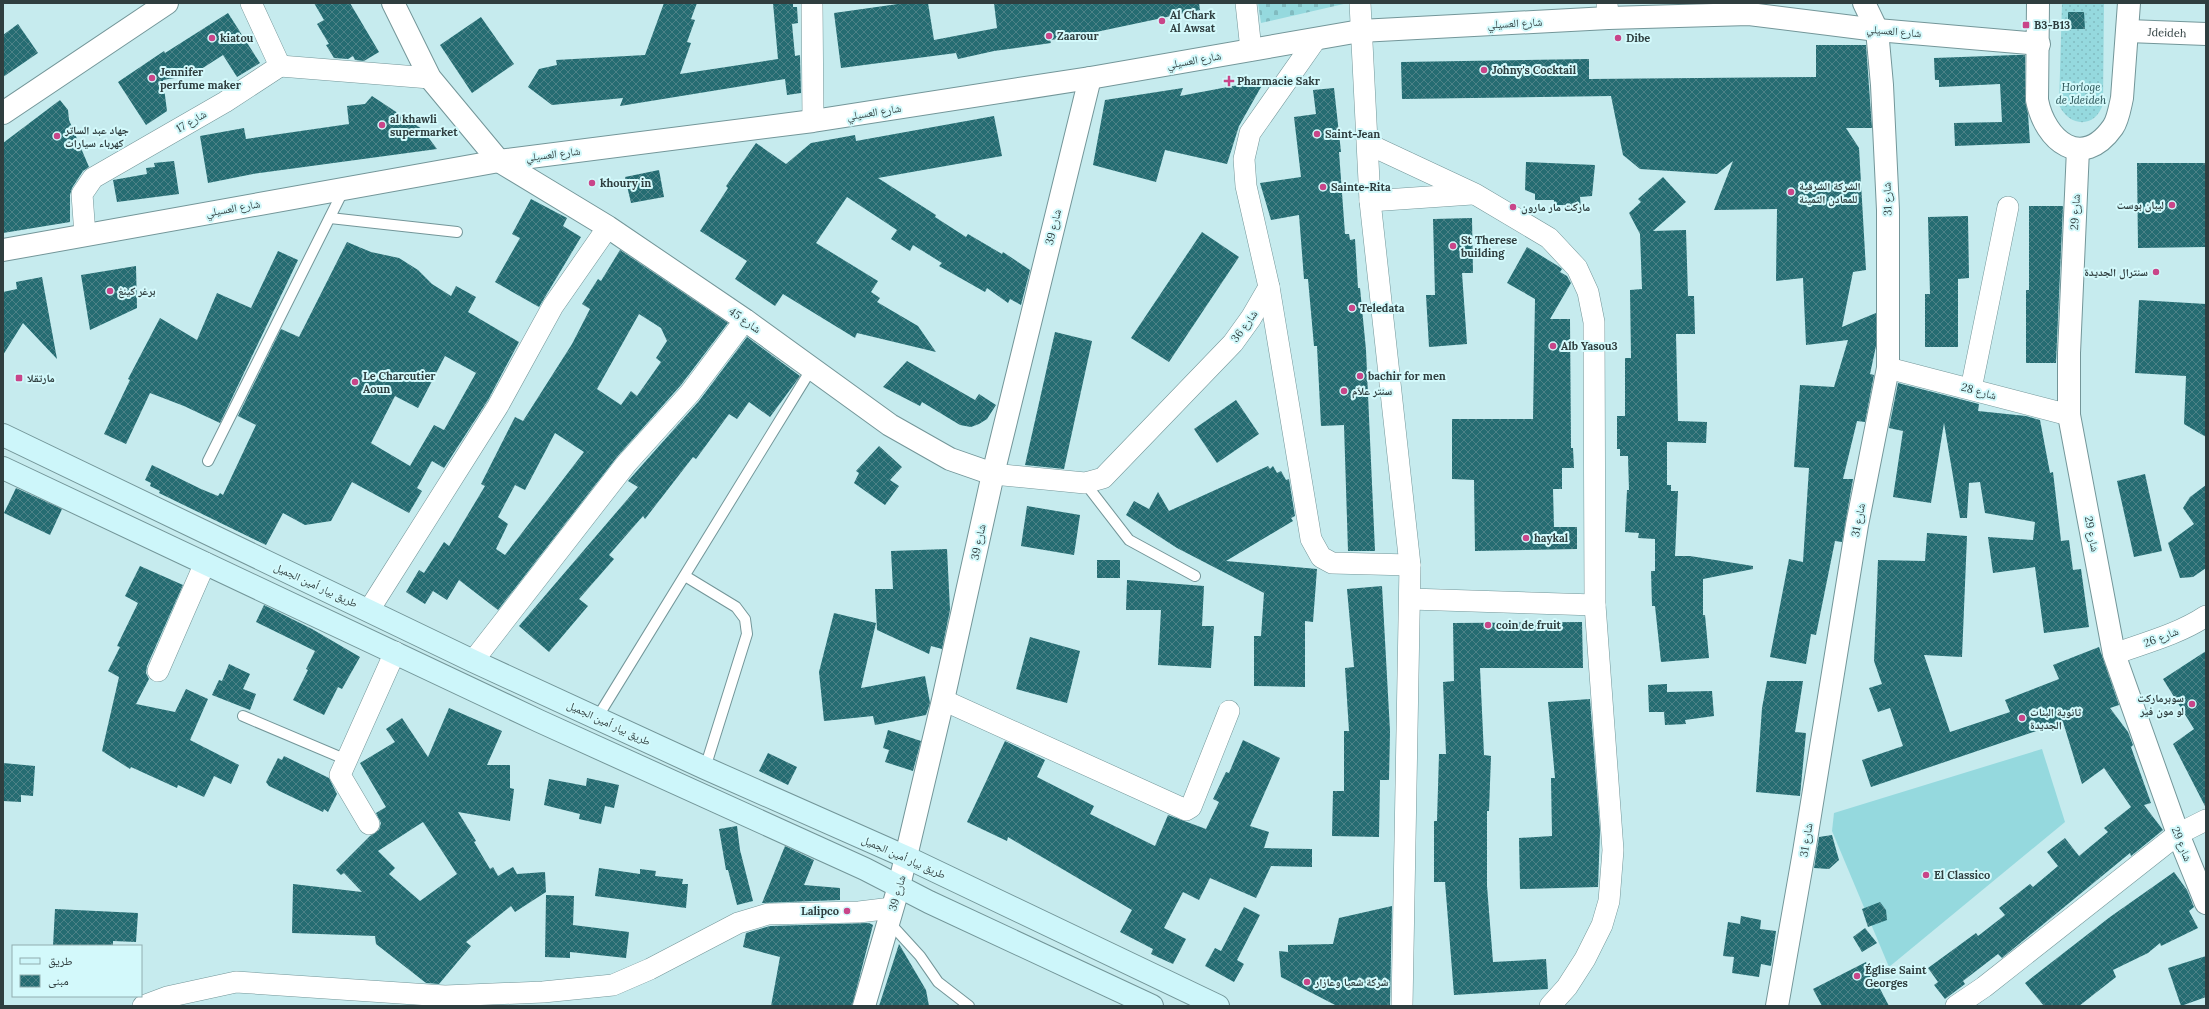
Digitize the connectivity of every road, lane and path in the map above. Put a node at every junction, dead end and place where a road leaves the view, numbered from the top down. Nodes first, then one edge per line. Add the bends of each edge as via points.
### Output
1 (167, 3) edge
2 (251, 3) edge
3 (393, 3) edge
4 (812, 3) edge
5 (1246, 3) edge
6 (1360, 3) edge
7 (1768, 3) edge
8 (1864, 3) edge
9 (2038, 3) edge
10 (2129, 3) edge
11 (1607, 11) edge
12 (1749, 14) junction
13 (1877, 30) junction
14 (1360, 31) junction
15 (2128, 31) junction
16 (2206, 34) edge
17 (1316, 39) junction
18 (2039, 44) junction
19 (1251, 50) junction
20 (280, 66) junction
21 (430, 78) junction
22 (1090, 78) junction
23 (3, 113) edge
24 (813, 121) junction
25 (1368, 144) junction
26 (2078, 149) junction
27 (499, 161) junction
28 (345, 188) junction
29 (1475, 194) junction
30 (1370, 201) junction
31 (2008, 207) dead end
32 (330, 218) junction
33 (608, 227) junction
34 (457, 232) dead end
35 (85, 235) junction
36 (3, 250) edge
37 (1269, 287) junction
38 (745, 320) junction
39 (812, 368) junction
40 (1888, 368) junction
41 (1971, 389) junction
42 (2070, 415) junction
43 (3, 435) edge
44 (208, 461) dead end
45 (3, 468) edge
46 (992, 474) junction
47 (1085, 483) junction
48 (205, 562) junction
49 (1410, 566) junction
50 (684, 576) junction
51 (1195, 576) dead end
52 (1410, 599) junction
53 (1595, 605) junction
54 (369, 610) junction
55 (2206, 616) edge
56 (395, 652) junction
57 (2114, 654) junction
58 (474, 661) junction
59 (158, 670) dead end
60 (943, 700) junction
61 (1229, 711) dead end
62 (243, 716) dead end
63 (597, 718) junction
64 (347, 760) junction
65 (705, 768) junction
66 (2206, 820) edge
67 (369, 824) dead end
68 (2178, 834) junction
69 (906, 857) junction
70 (899, 886) junction
71 (2206, 903) edge
72 (890, 915) junction
73 (143, 1006) edge
74 (864, 1006) edge
75 (969, 1006) edge
76 (1152, 1006) edge
77 (1218, 1006) edge
78 (1402, 1006) edge
79 (1550, 1006) edge
80 (1777, 1006) edge
81 (1956, 1006) edge

1 - 23 street
2 - 20 street
3 - 21 street, شارع 45
4 - 24 street
5 - 19 street
6 - 14 street
7 - 12 street, شارع العسيلي
8 - 13 street
9 - 18 street
10 - 15 street
11 - 12 street, شارع العسيلي
11 - 14 street, شارع العسيلي
12 - 13 street, شارع العسيلي
13 - 18 street, شارع العسيلي
13 - 40 street, شارع 31 via 1888,210
14 - 17 street, شارع العسيلي
14 - 25 street
15 - 16 street, Jdeideh
15 - 26 street via 2122,98 2114,127 2099,142
17 - 19 street, شارع العسيلي
17 - 37 street via 1257,121 1246,146 1246,186
18 - 26 street via 2037,100 2040,116 2047,129 2060,143
19 - 22 street, شارع العسيلي
20 - 21 street
20 - 35 street, شارع 17 via 225,102 93,178 82,194
21 - 27 street, شارع 45
22 - 24 street, شارع العسيلي
22 - 46 street, شارع 39
24 - 27 street, شارع العسيلي
25 - 29 street
25 - 30 street
26 - 42 street, شارع 29 via 2069,353
27 - 28 street, شارع العسيلي
27 - 33 street, شارع 45
28 - 32 lane
28 - 35 street, شارع العسيلي
29 - 30 street
29 - 53 street via 1549,238 1577,268 1588,292 1594,322
30 - 49 street
31 - 41 street
32 - 34 lane
32 - 44 lane
33 - 38 street, شارع 45
33 - 54 street via 553,306 498,406
35 - 36 street, شارع العسيلي
37 - 47 street, شارع 36 via 1233,343 1108,473 1099,481
37 - 49 street via 1311,539 1321,556 1332,563
38 - 39 street, شارع 45
38 - 58 street via 690,393 626,464
39 - 46 street, شارع 45 via 890,425 950,459
39 - 50 lane
40 - 41 street, شارع 28
40 - 80 street, شارع 31 via 1857,525
41 - 42 street, شارع 28
42 - 57 street, شارع 29
43 - 54 main road, طريق بيار أمين الجميل
45 - 48 main road
46 - 47 street, شارع 36
46 - 60 street, شارع 39
47 - 51 lane via 1129,540
48 - 56 main road
48 - 59 street
49 - 52 street
50 - 63 lane
50 - 65 lane via 736,607 745,619 747,634
52 - 53 street
52 - 78 street
53 - 79 street via 1613,850 1610,894 1602,925 1585,959 1567,987
54 - 58 main road, طريق بيار أمين الجميل
55 - 57 street, شارع 26 via 2182,629
56 - 64 street
56 - 70 main road via 539,722
57 - 68 street, شارع 29
58 - 63 main road, طريق بيار أمين الجميل
60 - 61 street via 1186,810 1191,806
60 - 69 street, شارع 39
62 - 64 lane
63 - 65 main road, طريق بيار أمين الجميل
64 - 67 street via 340,775
65 - 69 main road, طريق بيار أمين الجميل
66 - 68 street
68 - 71 street, شارع 29
68 - 81 street via 1984,987
69 - 70 street, شارع 39
69 - 77 main road, طريق بيار أمين الجميل
70 - 72 street, شارع 39
70 - 76 main road
72 - 73 street via 859,912 768,914 754,917 613,985 543,992 445,996 236,982 168,997
72 - 74 street, شارع 39
72 - 75 lane via 938,982

